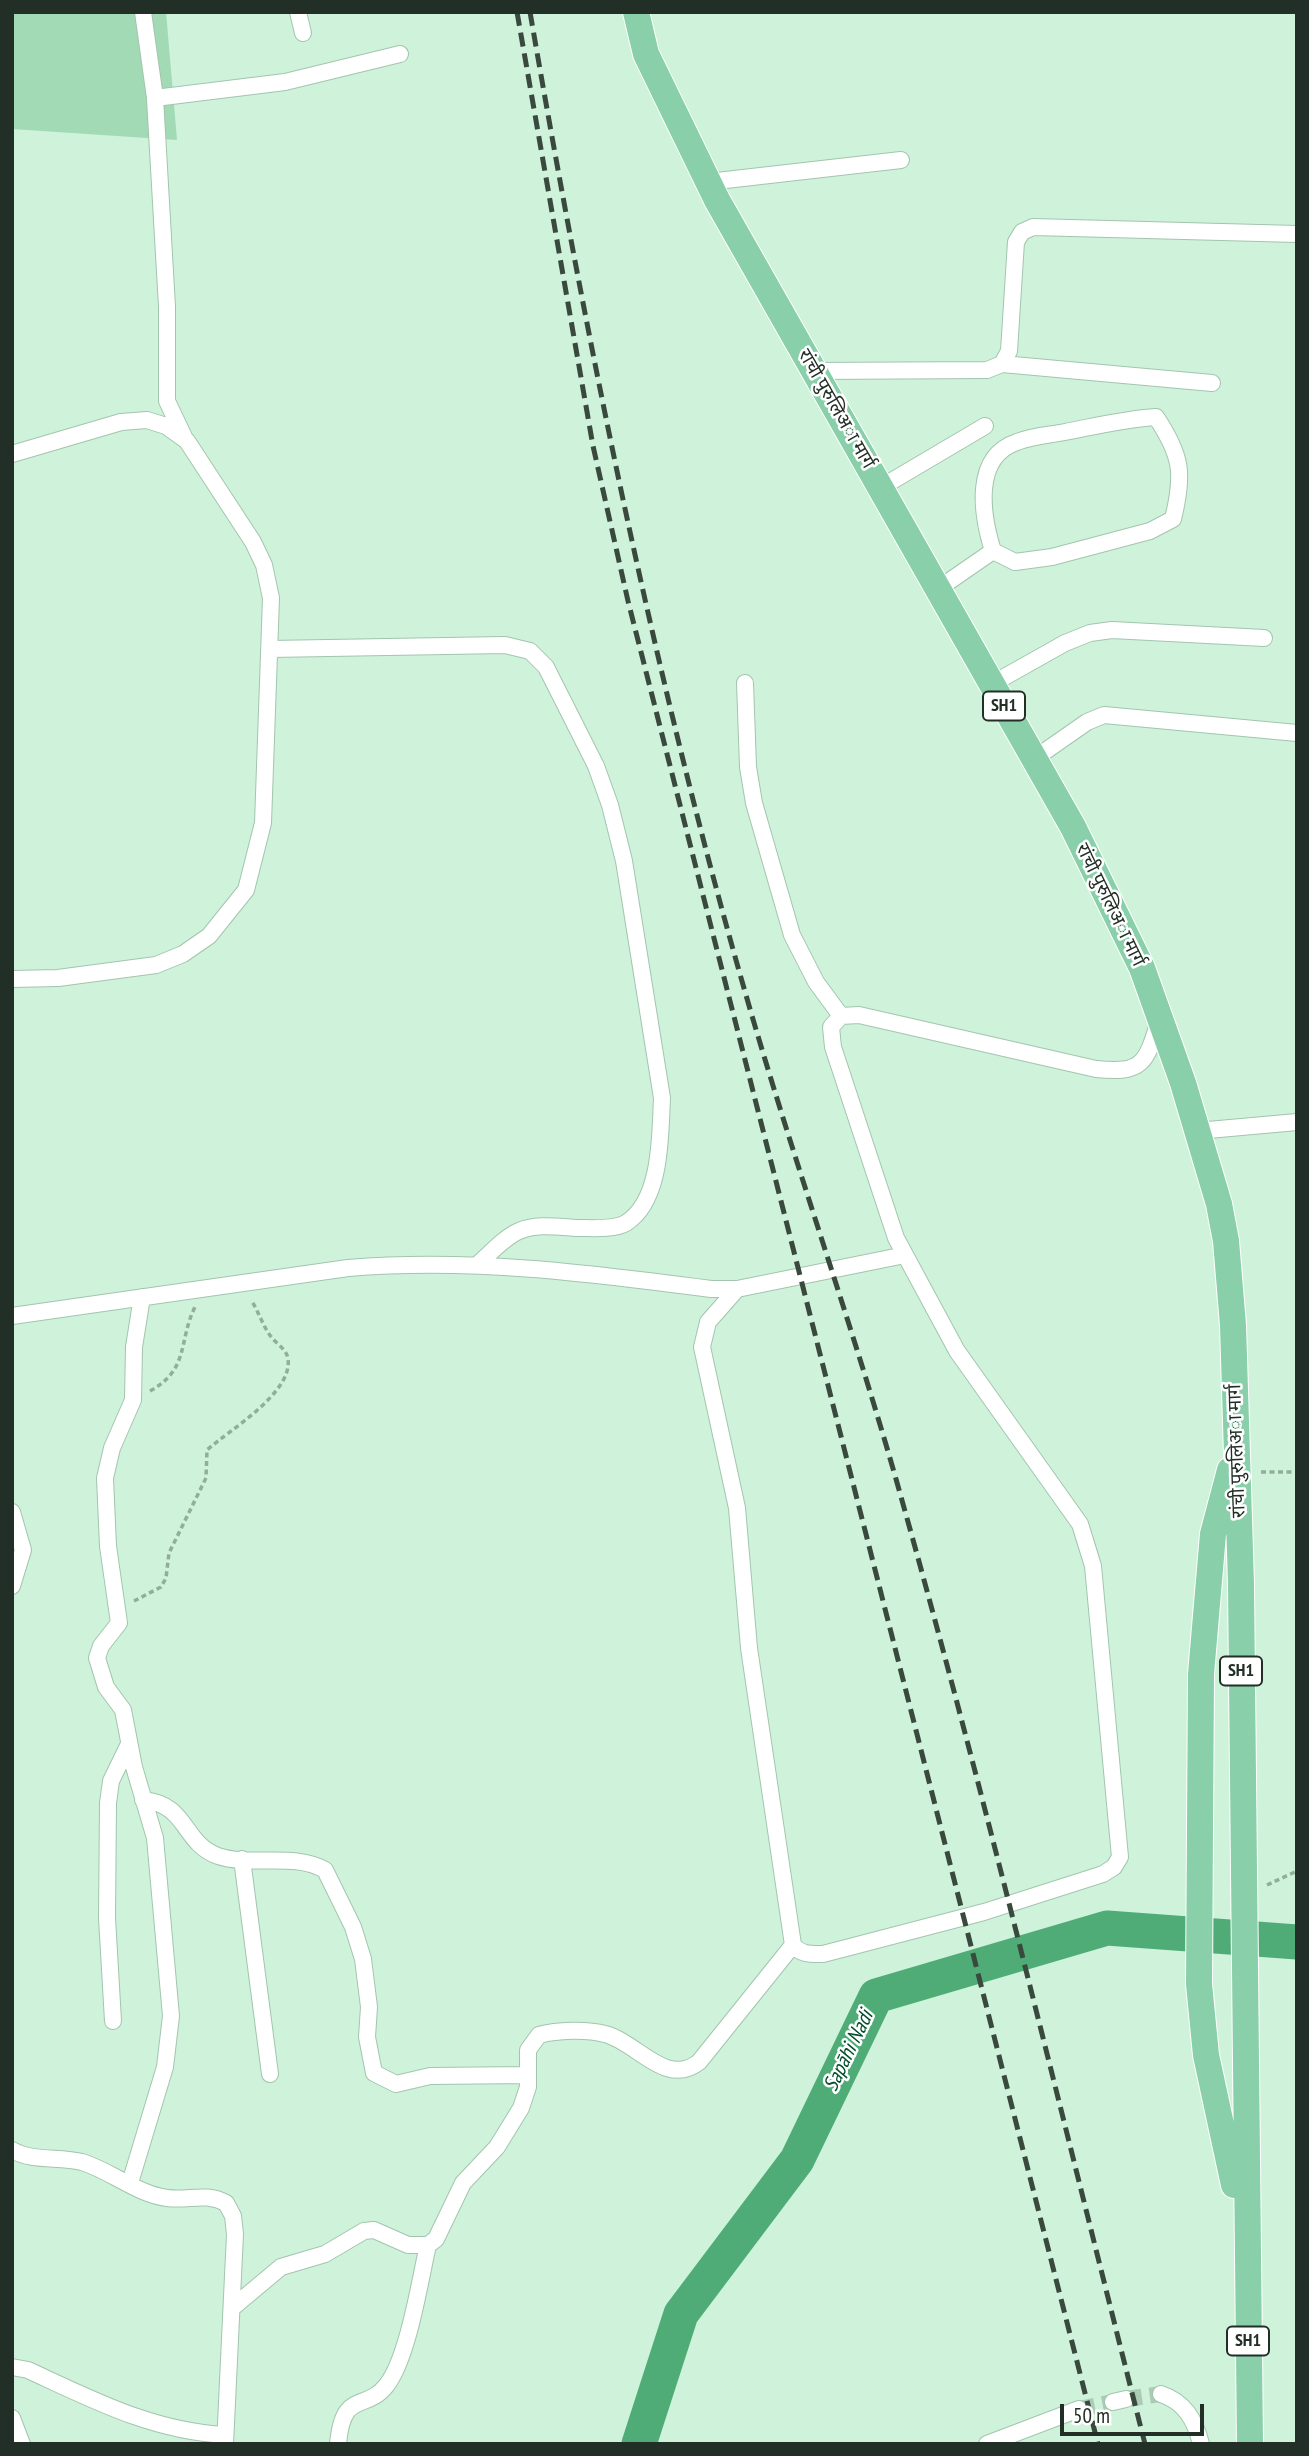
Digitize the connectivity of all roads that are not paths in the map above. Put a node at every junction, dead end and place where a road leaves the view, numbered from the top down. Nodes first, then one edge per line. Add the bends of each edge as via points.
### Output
1 (143, 12) edge
2 (298, 12) edge
3 (635, 12) edge
4 (303, 33) dead end
5 (400, 54) dead end
6 (155, 98) junction
7 (901, 160) dead end
8 (708, 182) junction
9 (1297, 234) edge
10 (1002, 364) junction
11 (814, 371) junction
12 (1212, 383) dead end
13 (985, 426) dead end
14 (187, 441) junction
15 (12, 454) edge
16 (880, 488) junction
17 (993, 551) junction
18 (938, 589) junction
19 (1264, 638) dead end
20 (270, 649) junction
21 (745, 683) dead end
22 (992, 684) junction
23 (1297, 733) edge
24 (1034, 759) junction
25 (12, 979) edge
26 (841, 1016) junction
27 (1160, 1019) junction
28 (1297, 1122) edge
29 (1197, 1131) junction
30 (905, 1255) junction
31 (477, 1265) junction
32 (737, 1289) junction
33 (142, 1297) junction
34 (12, 1316) edge
35 (1237, 1445) junction
36 (12, 1512) edge
37 (12, 1586) edge
38 (129, 1744) junction
39 (143, 1800) junction
40 (243, 1859) junction
41 (793, 1945) junction
42 (113, 2021) dead end
43 (270, 2074) dead end
44 (528, 2075) junction
45 (12, 2150) edge
46 (130, 2183) junction
47 (1245, 2238) junction
48 (428, 2245) junction
49 (232, 2308) junction
50 (12, 2367) edge
51 (1161, 2394) tunnel mouth
52 (1079, 2409) tunnel mouth
53 (12, 2417) edge
54 (225, 2440) edge
55 (22, 2444) edge
56 (338, 2444) edge
57 (988, 2444) edge
58 (1201, 2444) edge
59 (1250, 2444) edge

1 - 6 street
2 - 4 street
3 - 8 main road, रांची पुरुलिअा मार्ग / SH1 via 646,54
5 - 6 street via 285,82
6 - 14 street via 167,307 167,401
7 - 8 street
8 - 11 main road, रांची पुरुलिअा मार्ग / SH1
9 - 10 street via 1033,227 1022,232 1016,242 1009,351
10 - 11 street via 987,370
10 - 12 street
11 - 16 main road, रांची पुरुलिअा मार्ग / SH1
13 - 16 street
14 - 15 street via 166,426 147,420 121,422
14 - 20 street via 264,565 271,598
16 - 18 main road, रांची पुरुलिअा मार्ग / SH1
17 - 17 street via 984,520 983,489 995,458 1015,442 1156,417 1172,442 1182,483 1173,519 1150,531 1052,557 1015,562
17 - 18 street
18 - 22 main road, रांची पुरुलिअा मार्ग / SH1
19 - 22 street via 1112,630 1090,633
20 - 25 street via 263,822 246,890 230,913 209,936 156,965
20 - 31 street via 505,645 530,651 546,667 596,766 610,805 624,861 662,1098 652,1181 643,1207 624,1224 520,1230
21 - 26 street via 748,767 757,816 792,935 816,982
22 - 24 main road, रांची पुरुलिअा मार्ग / SH1
23 - 24 street via 1104,716 1087,722
24 - 27 main road, रांची पुरुलिअा मार्ग / SH1 via 1142,968
26 - 27 street via 859,1015 1120,1072 1140,1066 1148,1057
26 - 30 street via 831,1027 833,1047
27 - 29 main road, रांची पुरुलिअा मार्ग / SH1
28 - 29 street
29 - 35 main road, रांची पुरुलिअा मार्ग / SH1 via 1226,1241
30 - 32 street
30 - 41 street via 957,1351 1060,1492 1088,1544 1120,1857 1104,1874 984,1912 823,1954 798,1951
31 - 32 street
31 - 33 street via 361,1267
32 - 41 street via 708,1322 702,1347 737,1508 749,1647
33 - 34 street
33 - 38 street via 134,1347 133,1400 112,1448 105,1478 108,1546 119,1623 100,1646 97,1658 106,1686 123,1710
35 - 47 main road, रांची पुरुलिअा मार्ग / SH1
35 - 47 main road, SH1 via 1213,1534 1201,1674 1199,1983 1206,2055
36 - 37 street via 23,1550
38 - 39 street
38 - 42 street via 111,1781 108,1802 107,1918
39 - 40 street via 171,1807 207,1850
39 - 46 street via 157,1849 171,2016 165,2067
40 - 43 street
40 - 44 street via 303,1863 325,1870 363,1959 370,2056 374,2073 383,2080 396,2084 430,2076
41 - 44 street via 692,2068 674,2072 606,2034 547,2032 533,2040 528,2050
44 - 48 street via 521,2108 497,2147 463,2183 442,2230
45 - 46 street via 81,2162
46 - 49 street via 171,2199 202,2195 226,2203 235,2234
47 - 59 main road, SH1
48 - 49 street via 408,2245 374,2230 364,2231 325,2254 281,2267
48 - 56 street via 392,2377 376,2394 350,2407 343,2417
49 - 54 street
50 - 54 street via 29,2370 120,2413
51 - 58 street via 1175,2398 1186,2410
52 - 57 street
53 - 55 street

